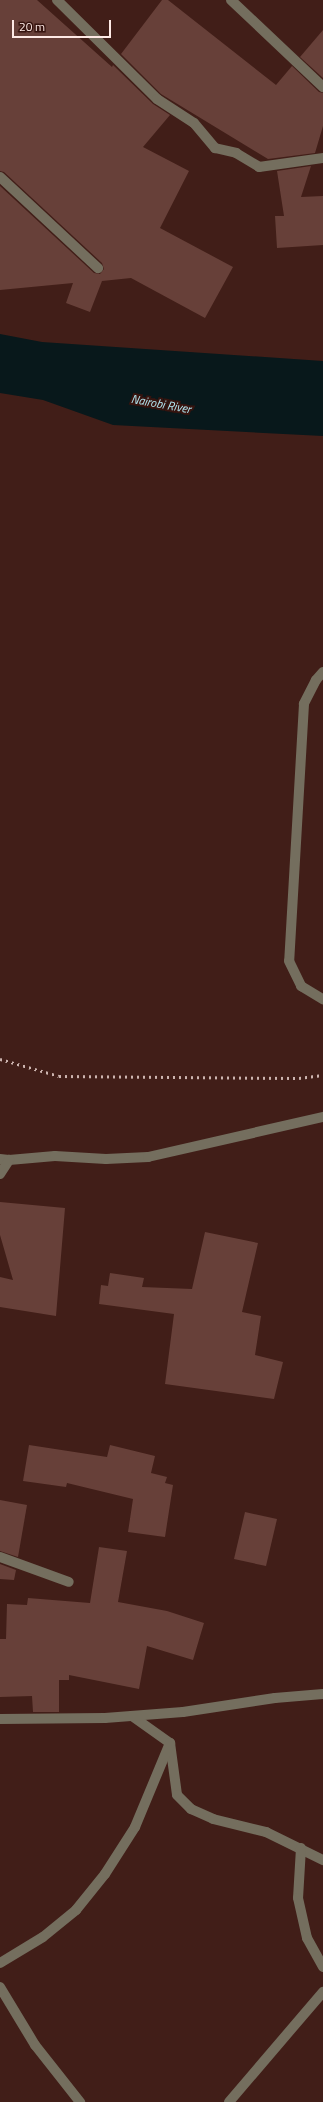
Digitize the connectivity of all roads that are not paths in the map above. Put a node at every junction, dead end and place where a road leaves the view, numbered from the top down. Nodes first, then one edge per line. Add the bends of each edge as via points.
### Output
1 (57, 0) edge
2 (231, 0) edge
3 (323, 87) edge
4 (323, 158) edge
5 (0, 177) edge
6 (98, 268) dead end
7 (323, 672) edge
8 (323, 999) edge
9 (323, 1116) edge
10 (4, 1160) edge
11 (0, 1174) edge
12 (0, 1557) edge
13 (69, 1582) dead end
14 (323, 1694) edge
15 (132, 1716) junction
16 (0, 1719) edge
17 (170, 1744) junction
18 (301, 1848) junction
19 (323, 1860) edge
20 (0, 1963) edge
21 (323, 1967) edge
22 (0, 1987) edge
23 (323, 1992) edge
24 (80, 2102) edge
25 (229, 2102) edge

1 - 4 street via 157,99 194,123 215,148 236,153 260,167
2 - 3 street
5 - 6 street
7 - 8 street via 304,704 289,961 301,986
9 - 10 street via 148,1157 106,1159 55,1156
10 - 11 street
12 - 13 street
14 - 15 street
15 - 16 street via 90,1719
15 - 17 street
17 - 18 street via 177,1795 191,1809 213,1819 266,1832
17 - 20 street via 135,1827 100,1880 76,1910 43,1937
18 - 19 street
18 - 21 street via 298,1898 307,1938
22 - 24 street via 35,2045
23 - 25 street

